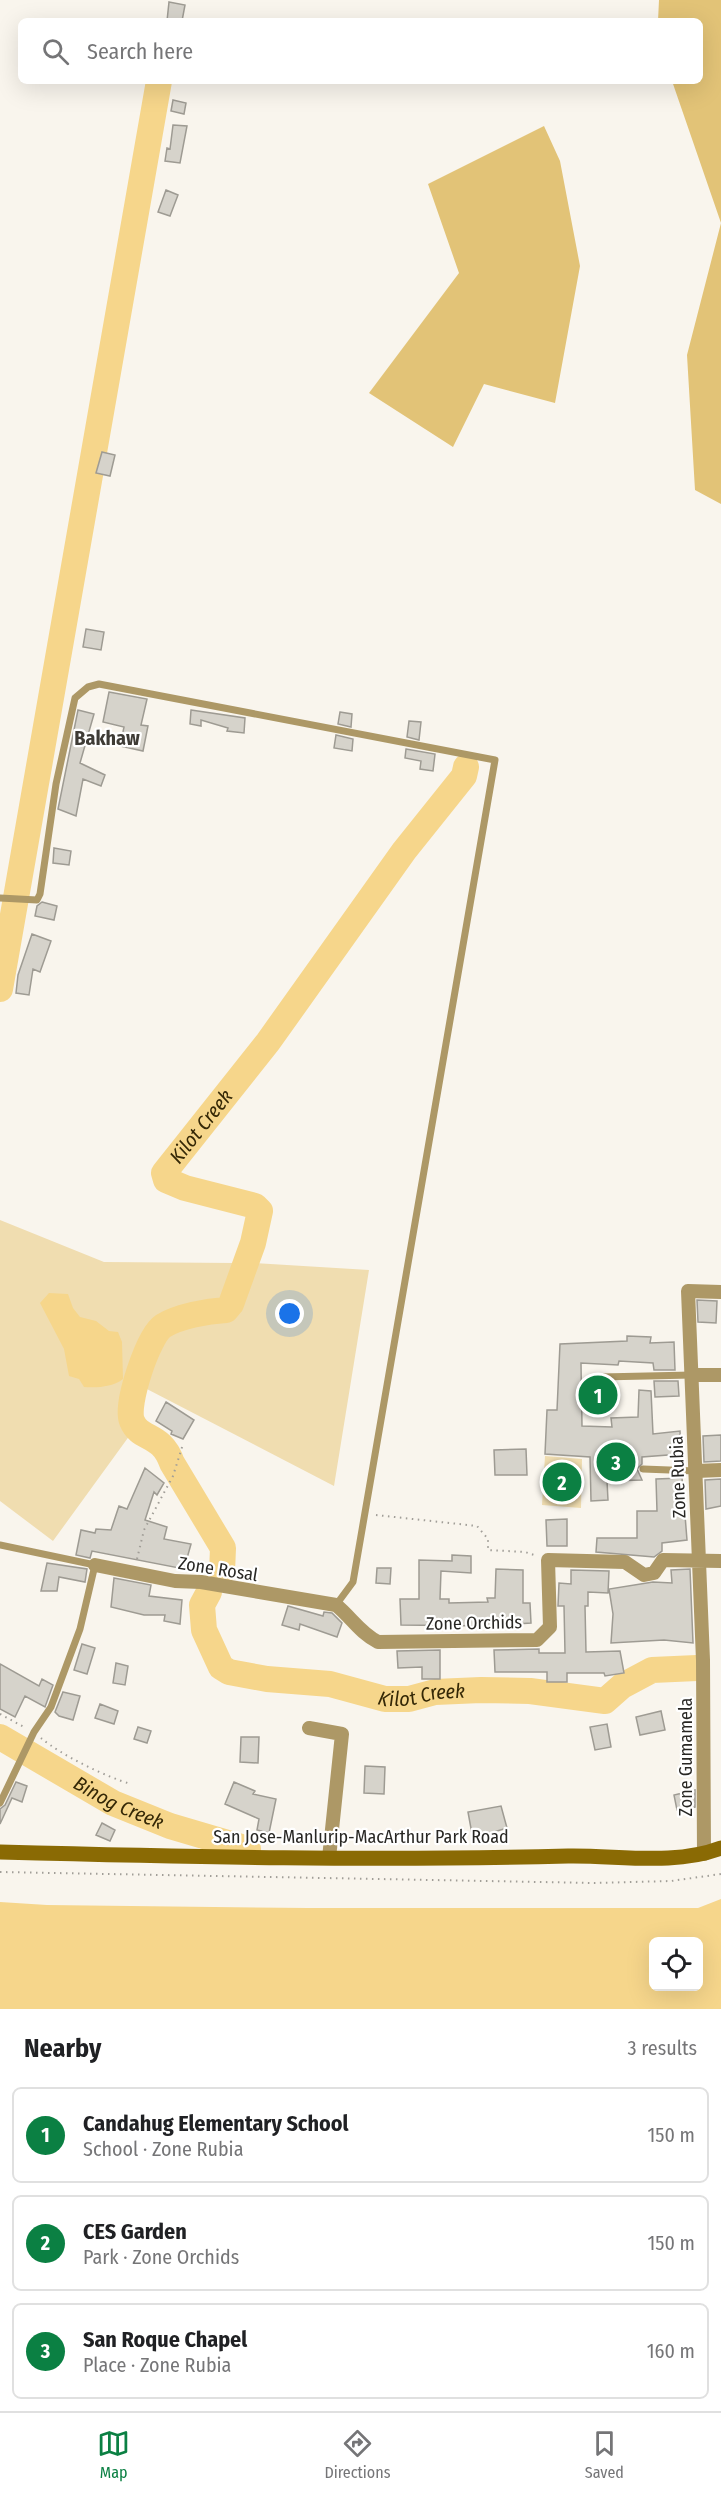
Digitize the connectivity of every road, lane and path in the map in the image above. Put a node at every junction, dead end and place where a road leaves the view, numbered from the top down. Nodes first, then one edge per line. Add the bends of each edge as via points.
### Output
1 (0, 898) edge
2 (721, 1292) edge
3 (721, 1375) edge
4 (692, 1376) junction
5 (601, 1377) dead end
6 (183, 1444) dead end
7 (643, 1469) dead end
8 (721, 1470) edge
9 (696, 1471) junction
10 (364, 1514) junction
11 (0, 1545) edge
12 (548, 1560) junction
13 (721, 1560) edge
14 (700, 1561) junction
15 (95, 1564) junction
16 (133, 1571) junction
17 (336, 1605) junction
18 (704, 1660) joint
19 (0, 1714) edge
20 (309, 1728) dead end
21 (33, 1732) junction
22 (130, 1784) dead end
23 (0, 1803) edge
24 (721, 1848) edge
25 (0, 1852) edge
26 (704, 1854) junction
27 (329, 1858) junction
28 (0, 1872) edge
29 (721, 1874) edge

1 - 10 lane via 31,901 40,894 56,784 75,698 87,687 99,684 495,760
2 - 4 street, Zone Rubia via 688,1292
3 - 4 street
4 - 5 lane
4 - 9 street, Zone Rubia
6 - 16 path via 173,1476 144,1530
7 - 9 lane
8 - 9 street
9 - 14 street, Zone Rubia
10 - 12 path via 477,1526 488,1539 488,1550 525,1552
10 - 17 lane via 353,1582
11 - 15 lane, Zone Rosal
12 - 14 street via 624,1562 644,1575 654,1573 663,1560
12 - 17 street, Zone Orchids via 550,1627 537,1640 378,1642 364,1635
13 - 14 street
14 - 18 street, Zone Rubia
15 - 16 street, Zone Rosal
15 - 21 lane via 80,1629 51,1707
16 - 17 street, Zone Rosal
18 - 26 street, Zone Gumamela
19 - 21 path
20 - 27 street via 342,1734
21 - 22 path via 53,1749
21 - 23 lane
24 - 26 main road, San Jose-Manlurip-MacArthur Park Road
25 - 27 main road, San Jose-Manlurip-MacArthur Park Road
26 - 27 main road, San Jose-Manlurip-MacArthur Park Road
28 - 29 path via 594,1883 671,1881

